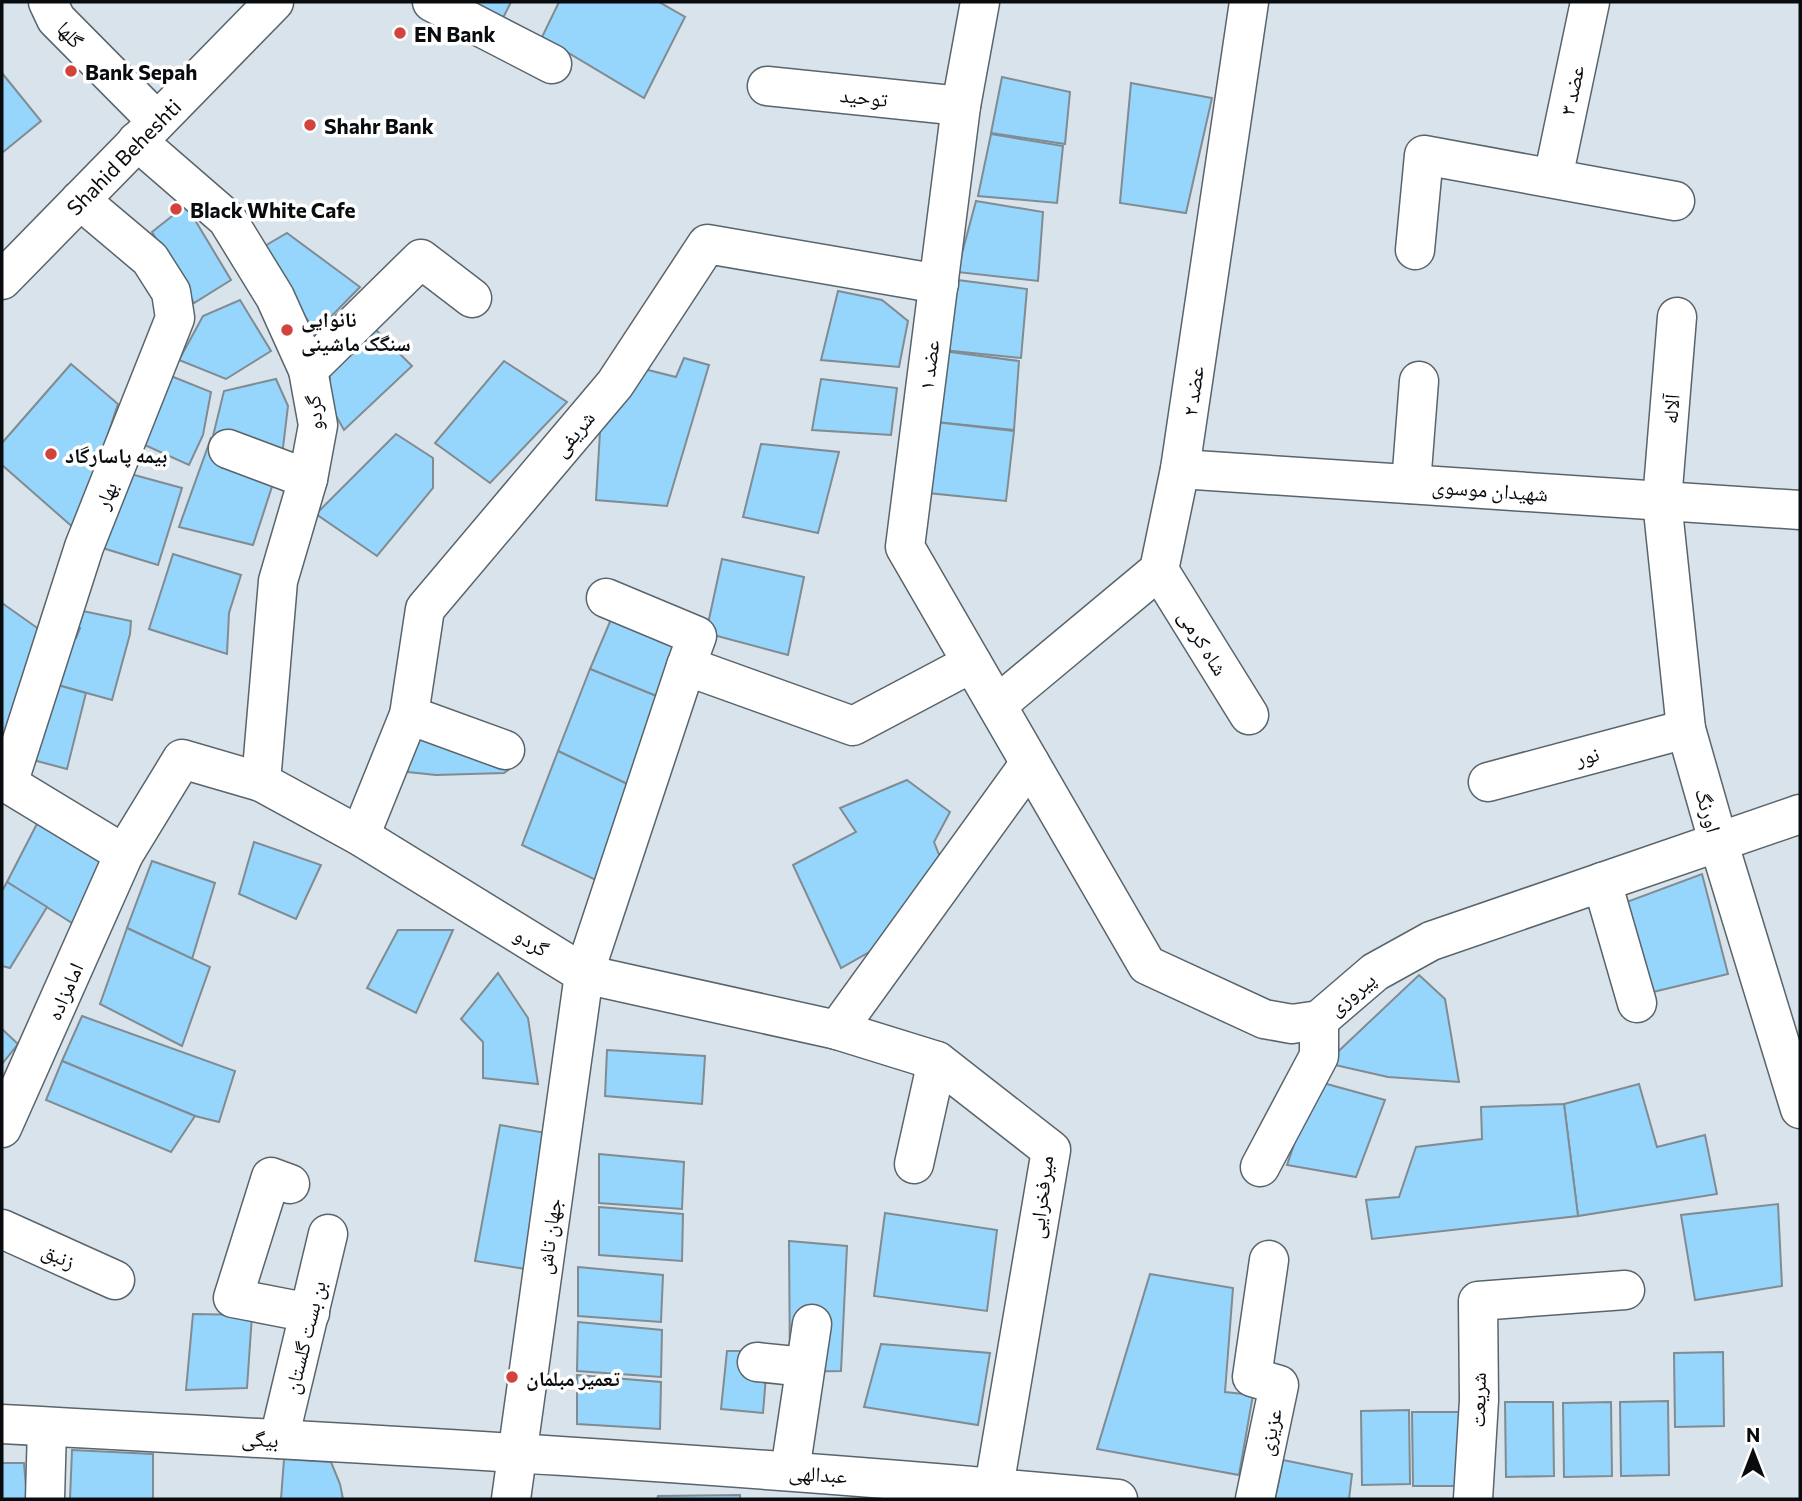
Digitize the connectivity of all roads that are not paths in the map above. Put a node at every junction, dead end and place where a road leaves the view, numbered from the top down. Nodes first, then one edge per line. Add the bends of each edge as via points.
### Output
1 (48, 2) edge
2 (274, 2) edge
3 (432, 2) edge
4 (980, 2) edge
5 (1249, 2) edge
6 (1590, 2) edge
7 (552, 64) dead end
8 (767, 86) dead end
9 (961, 106) junction
10 (147, 131) junction
11 (1553, 178) junction
12 (80, 200) junction
13 (1675, 201) dead end
14 (1415, 250) dead end
15 (2, 280) edge
16 (939, 284) junction
17 (472, 299) dead end
18 (1678, 317) dead end
19 (308, 370) junction
20 (1419, 381) dead end
21 (228, 449) dead end
22 (1180, 469) junction
23 (308, 479) junction
24 (1411, 484) junction
25 (1662, 501) junction
26 (1800, 510) edge
27 (1159, 569) junction
28 (606, 598) dead end
29 (972, 663) junction
30 (686, 667) junction
31 (997, 705) junction
32 (409, 715) junction
33 (1249, 715) dead end
34 (1686, 729) junction
35 (505, 750) dead end
36 (181, 759) joint
37 (1030, 763) junction
38 (5, 782) edge
39 (261, 782) junction
40 (1488, 782) dead end
41 (1800, 814) edge
42 (360, 836) junction
43 (1718, 841) junction
44 (124, 854) junction
45 (1602, 881) junction
46 (584, 974) junction
47 (1637, 1003) dead end
48 (1319, 1020) junction
49 (837, 1030) junction
50 (937, 1061) junction
51 (1800, 1109) edge
52 (2, 1128) edge
53 (914, 1164) dead end
54 (1260, 1167) dead end
55 (290, 1184) dead end
56 (2, 1230) edge
57 (328, 1234) dead end
58 (1269, 1260) dead end
59 (115, 1280) dead end
60 (1625, 1290) dead end
61 (310, 1313) junction
62 (812, 1324) dead end
63 (757, 1362) dead end
64 (806, 1367) junction
65 (2, 1424) edge
66 (47, 1427) junction
67 (279, 1439) junction
68 (518, 1452) junction
69 (790, 1471) junction
70 (994, 1487) junction
71 (46, 1499) edge
72 (511, 1499) edge
73 (1118, 1499) edge
74 (1255, 1499) edge
75 (1473, 1499) edge

1 - 10 street, گلها via 56,19
2 - 10 street, Shahid Beheshti
3 - 7 street
4 - 9 street, عضد ۱
5 - 22 street, عضد ۲
6 - 11 street, عضد ۳
8 - 9 street, توحید
9 - 16 street, عضد ۱
10 - 12 street, Shahid Beheshti
10 - 19 street, گردو via 227,219 275,297
11 - 13 street
11 - 14 street via 1424,155
12 - 15 street, Shahid Beheshti
12 - 38 street, بهار via 150,259 171,292 174,318 84,547
16 - 29 street, عضد ۱ via 905,547
16 - 32 street, شریفی via 707,244 615,384 425,609
17 - 19 street via 421,259
18 - 25 street, آلاله
19 - 23 street, گردو via 318,425
20 - 24 street
21 - 23 street
22 - 24 street, شهیدان موسوی
22 - 27 street, عضد ۲
23 - 39 street, گردو via 278,581
24 - 25 street, شهیدان موسوی
25 - 26 street, شهیدان موسوی
25 - 34 street, اورنگ
27 - 31 street
27 - 33 street, شاه کرمی
28 - 30 street, جهان تاش via 697,636
29 - 30 street via 853,726
29 - 31 street, عضد ۱
30 - 46 street, جهان تاش
31 - 37 street, پیروزی
32 - 35 street
32 - 42 street, شریفی
34 - 40 street, نور
34 - 43 street, اورنگ
36 - 39 street, گردو
36 - 44 street, امامزاده
37 - 48 street, پیروزی via 1147,965 1264,1019 1292,1024
37 - 49 street
38 - 44 street
39 - 42 street, گردو
41 - 43 street, پیروزی
42 - 46 street, گردو
43 - 45 street, پیروزی
43 - 51 street, اورنگ
44 - 52 street, امامزاده
45 - 47 street
45 - 48 street, پیروزی via 1431,941 1375,972
46 - 49 street, میرفخرایی
46 - 68 street, جهان تاش
48 - 54 street via 1319,1056
49 - 50 street, میرفخرایی
50 - 53 street
50 - 70 street, میرفخرایی via 1051,1150
55 - 61 street via 271,1177 233,1298
56 - 59 street, زنبق
57 - 61 street, بن بست گلستان
58 - 74 street, عزیزی via 1252,1377 1279,1385
60 - 75 street, شریعت via 1478,1301
61 - 67 street, بن بست گلستان
62 - 64 street
63 - 64 street
64 - 69 street
65 - 66 street, بیگی
66 - 67 street, بیگی
66 - 71 street
67 - 68 street, بیگی
68 - 69 street, عبدالهی
68 - 72 street, جهان تاش
69 - 70 street, عبدالهی
70 - 73 street, عبدالهی

